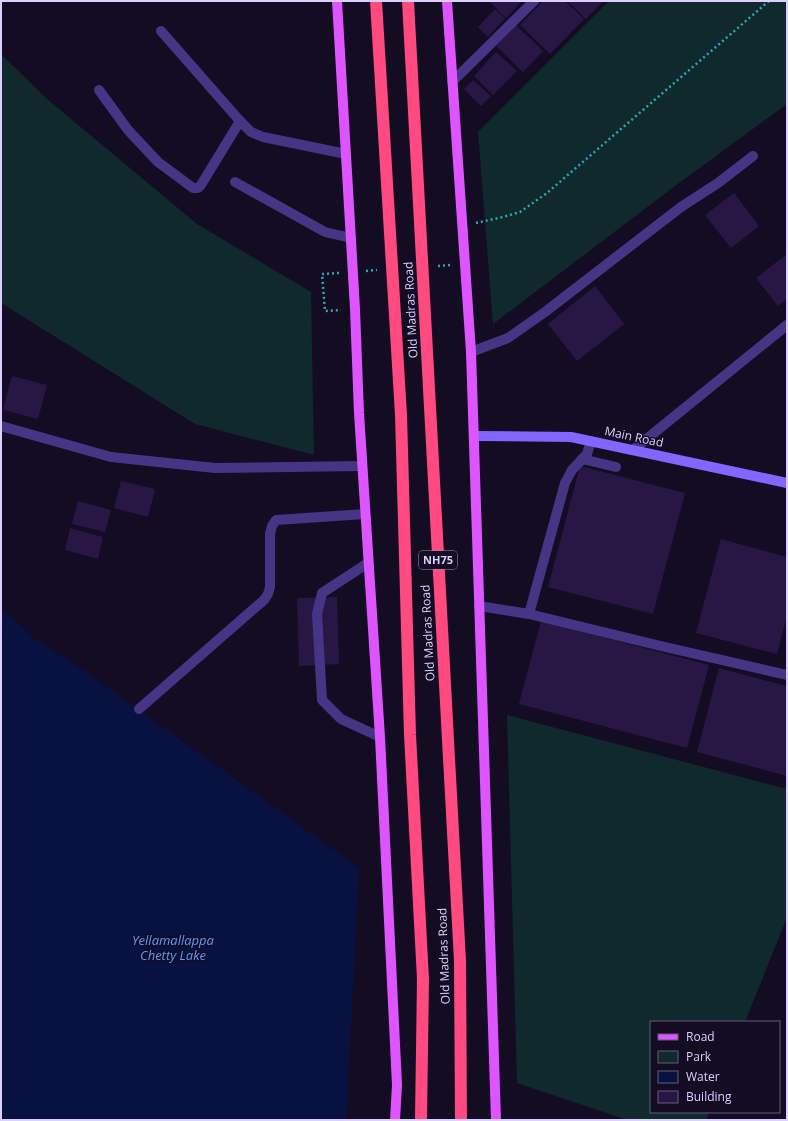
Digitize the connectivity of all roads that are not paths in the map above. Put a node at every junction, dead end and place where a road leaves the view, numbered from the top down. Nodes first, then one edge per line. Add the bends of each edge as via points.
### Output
1 (337, 1) edge
2 (376, 1) edge
3 (408, 1) edge
4 (447, 1) edge
5 (534, 1) edge
6 (161, 31) dead end
7 (452, 82) junction
8 (99, 90) dead end
9 (240, 121) junction
10 (346, 154) junction
11 (753, 156) dead end
12 (235, 182) dead end
13 (351, 238) junction
14 (787, 325) edge
15 (471, 352) junction
16 (1, 426) edge
17 (474, 436) junction
18 (591, 441) junction
19 (633, 450) junction
20 (582, 459) junction
21 (362, 466) junction
22 (616, 467) dead end
23 (787, 483) edge
24 (365, 514) junction
25 (368, 563) junction
26 (479, 606) junction
27 (529, 614) junction
28 (787, 675) edge
29 (139, 709) dead end
30 (380, 737) junction
31 (395, 1120) edge
32 (421, 1120) edge
33 (461, 1120) edge
34 (496, 1120) edge

1 - 10 main road
2 - 32 highway, Old Madras Road / NH75 via 401,415 410,735 423,979
3 - 33 highway, Old Madras Road / NH75 via 460,961
4 - 7 main road
5 - 7 street
6 - 9 street
7 - 15 main road
8 - 9 street via 128,130 158,162 193,188 201,186
9 - 10 street via 251,132 262,137
10 - 13 main road
11 - 15 street via 508,338
12 - 13 street via 325,232
13 - 21 main road
14 - 19 street
15 - 17 main road
16 - 21 street via 111,457 215,468
17 - 18 street, Main Road via 571,437
17 - 26 main road
18 - 19 street, Main Road
18 - 20 street via 587,454
19 - 23 street, Main Road
20 - 22 street
20 - 27 street via 565,483
21 - 24 main road
24 - 25 main road
24 - 29 street via 276,520 270,534 270,586 264,600
25 - 30 main road
25 - 30 street via 322,593 317,622 322,700 341,719
26 - 27 street
26 - 34 main road
27 - 28 street
30 - 31 main road via 397,1085

